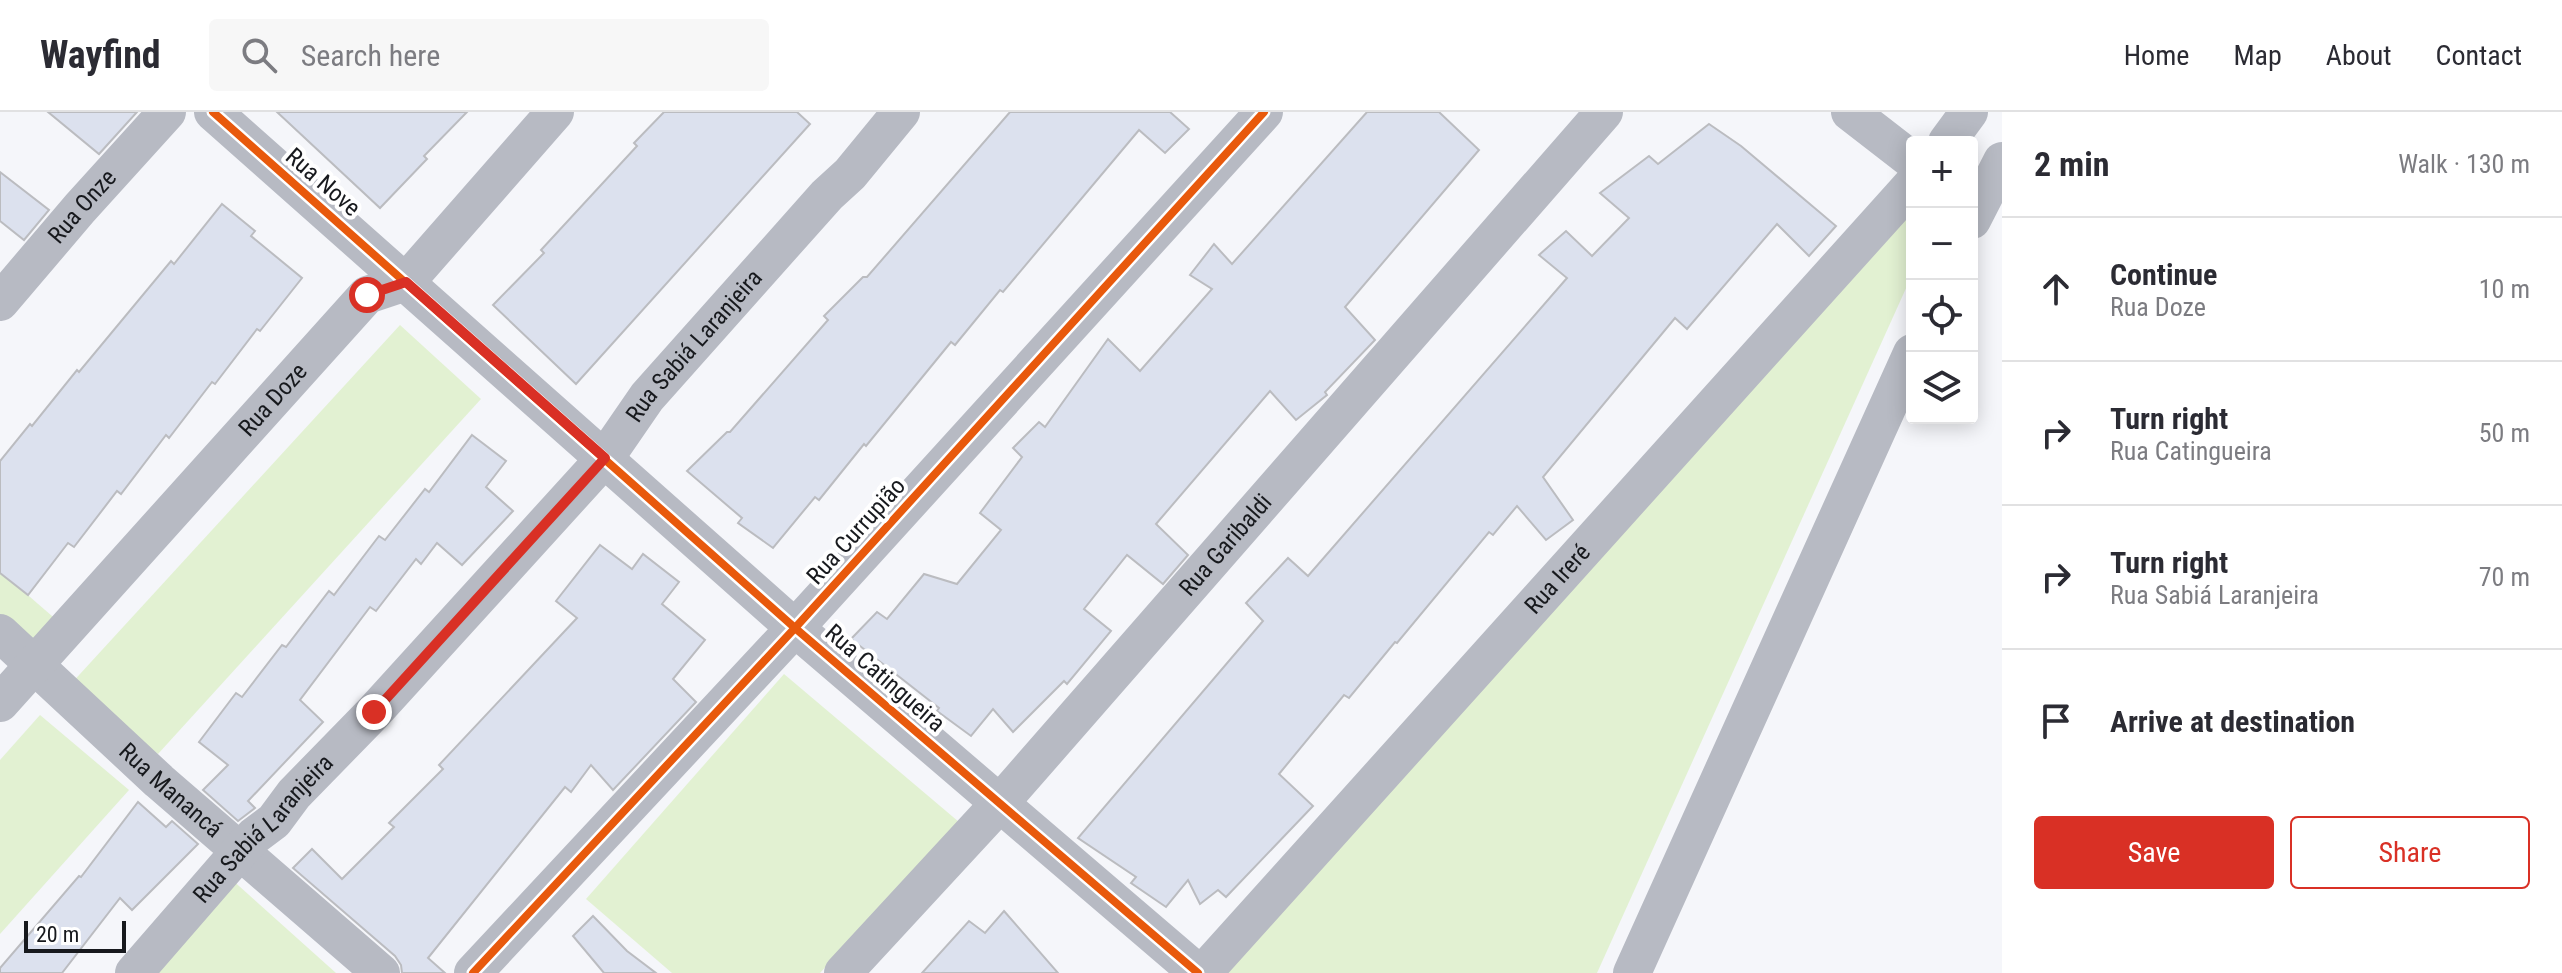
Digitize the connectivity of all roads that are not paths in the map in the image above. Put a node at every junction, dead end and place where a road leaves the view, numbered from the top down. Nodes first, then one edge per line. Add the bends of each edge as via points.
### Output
1 (167, 112) edge
2 (213, 112) edge
3 (555, 112) edge
4 (901, 112) edge
5 (1264, 112) edge
6 (1604, 112) edge
7 (1850, 112) edge
8 (1969, 112) edge
9 (1951, 136) edge
10 (1906, 155) edge
11 (2002, 161) edge
12 (1906, 192) edge
13 (1976, 208) edge
14 (406, 282) junction
15 (3, 292) edge
16 (1906, 366) edge
17 (605, 458) junction
18 (795, 628) junction
19 (0, 633) edge
20 (34, 665) junction
21 (0, 703) edge
22 (1000, 803) junction
23 (239, 852) junction
24 (134, 973) edge
25 (381, 973) edge
26 (473, 973) edge
27 (843, 973) edge
28 (1200, 973) edge
29 (1632, 973) edge

1 - 15 street, Rua Onze
2 - 14 street, Rua Nove
3 - 14 street
4 - 17 street, Rua Sabiá Laranjeira via 647,397
5 - 18 street, Rua Currupião
6 - 22 street, Rua Garibaldi
7 - 10 street
8 - 9 street
11 - 13 street
12 - 28 street, Rua Ireré
14 - 17 street, Rua Catingueira
14 - 20 street, Rua Doze via 367,295
16 - 29 street
17 - 18 street, Rua Catingueira
17 - 23 street, Rua Sabiá Laranjeira via 274,821
18 - 22 street, Rua Catingueira
18 - 26 street, Rua Currupião
19 - 20 street, Rua Manancá
20 - 21 street, Rua Doze
20 - 23 street, Rua Manancá
22 - 27 street, Rua Garibaldi
22 - 28 street, Rua Catingueira
23 - 24 street, Rua Sabiá Laranjeira
23 - 25 street, Rua Manancá

